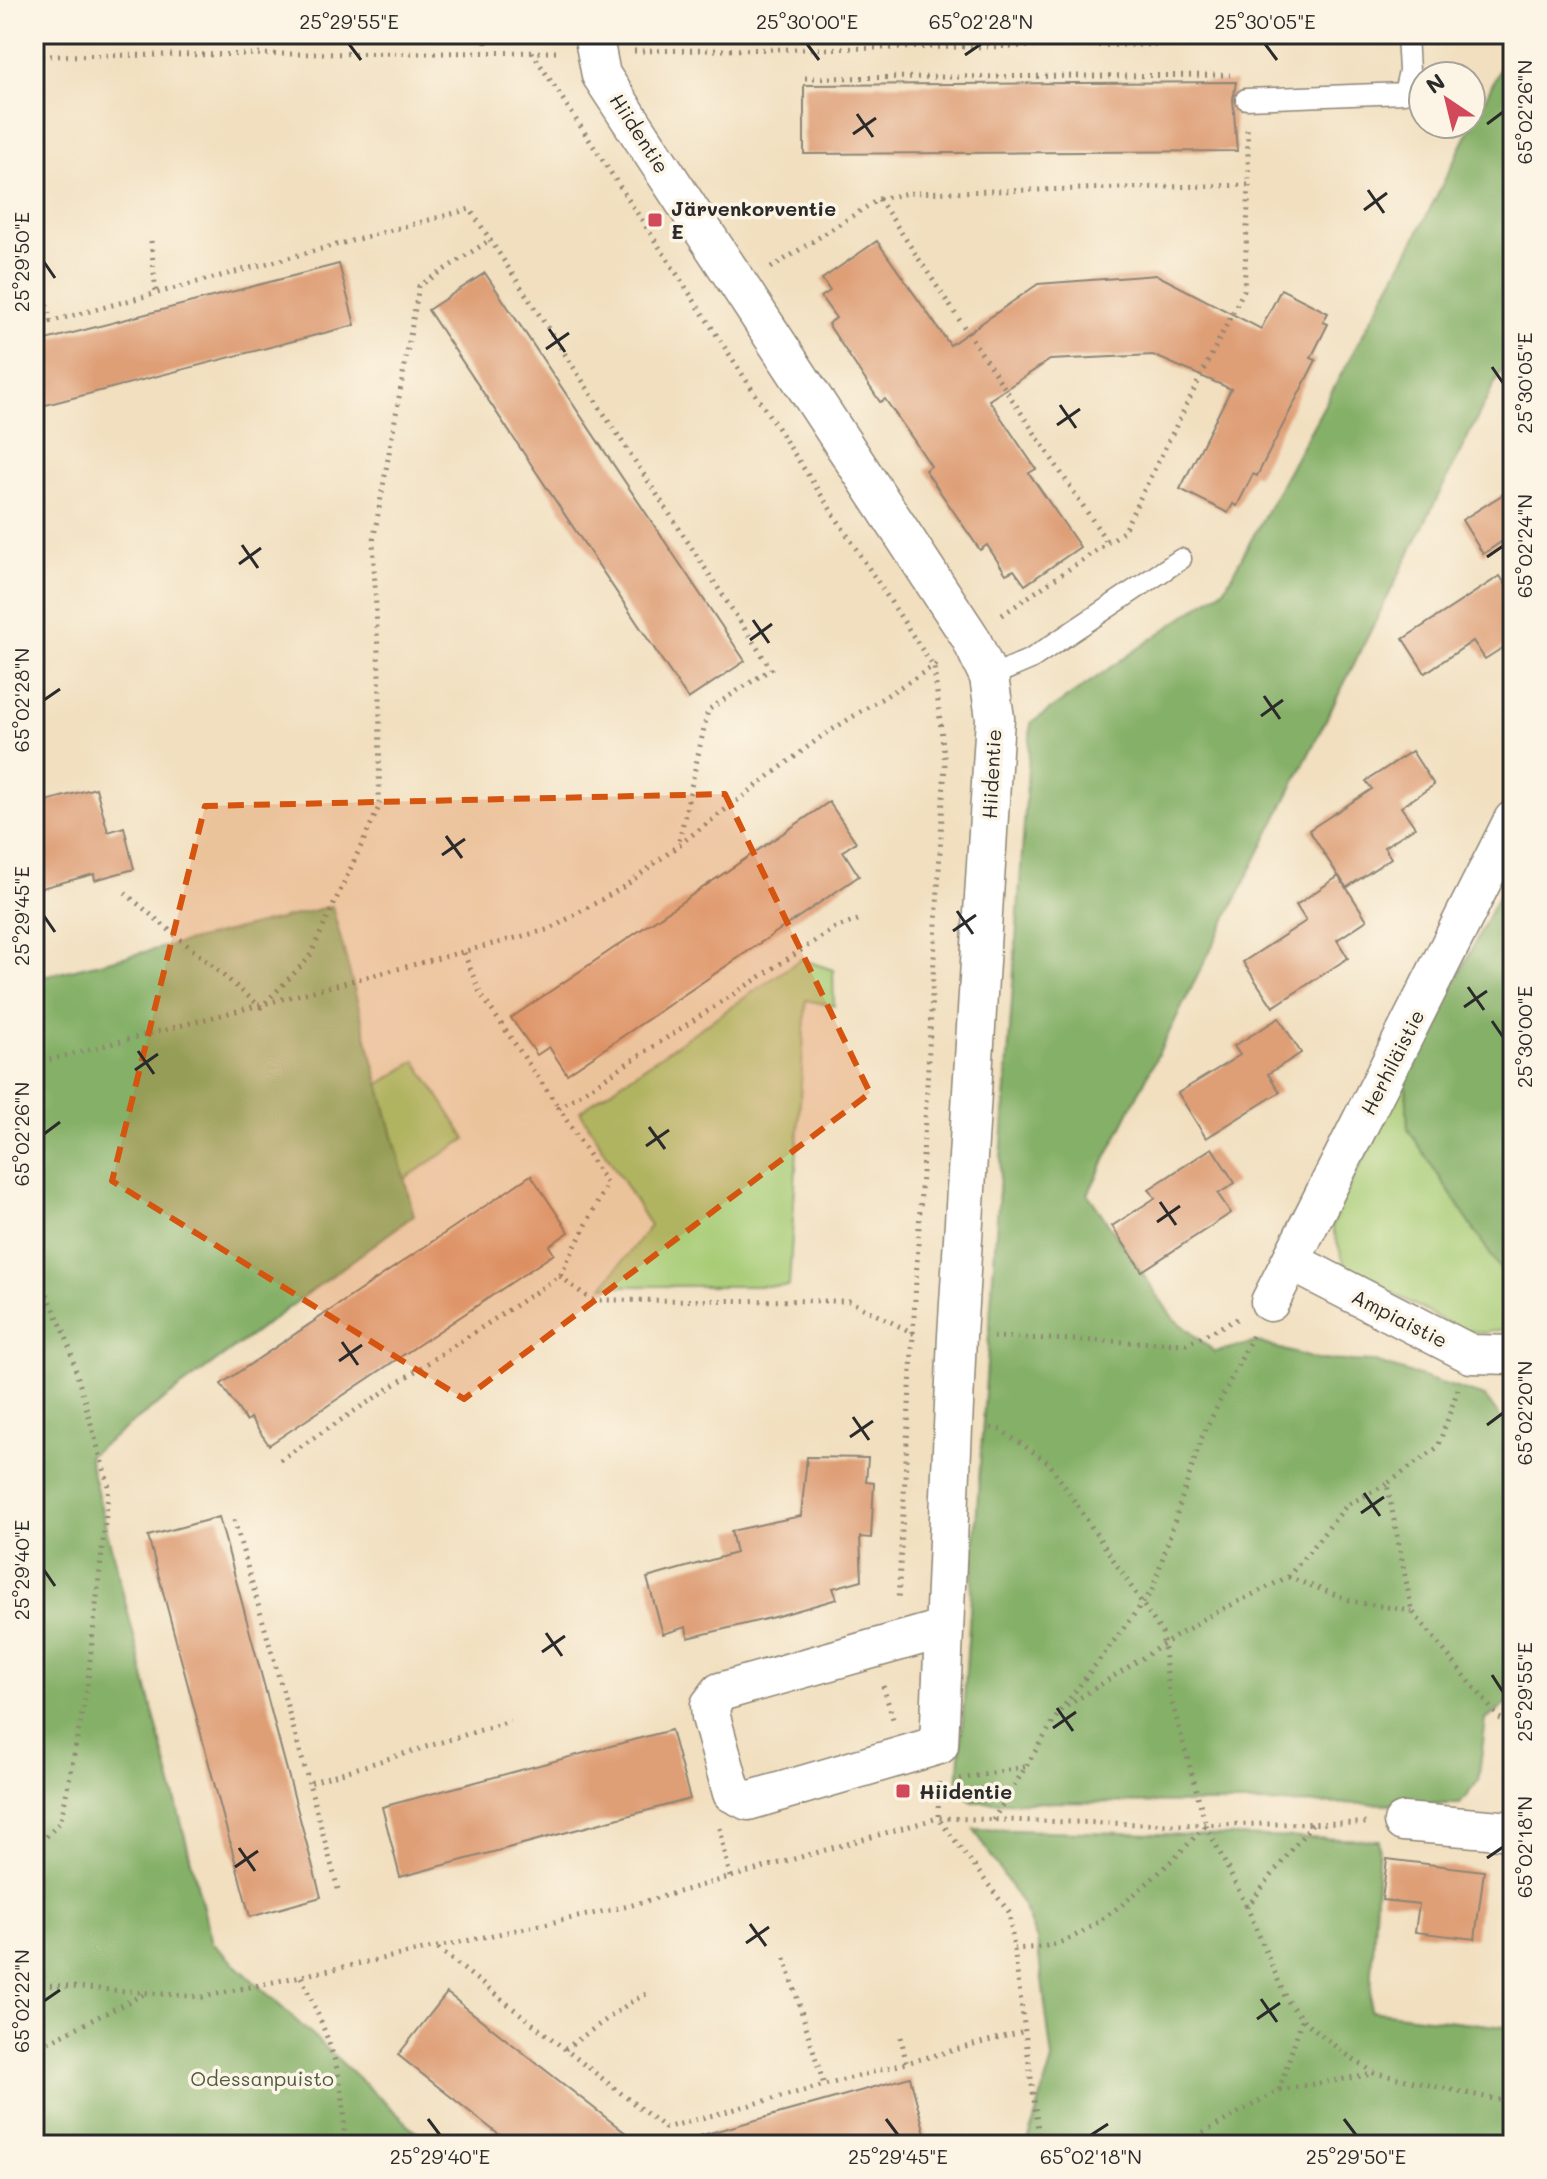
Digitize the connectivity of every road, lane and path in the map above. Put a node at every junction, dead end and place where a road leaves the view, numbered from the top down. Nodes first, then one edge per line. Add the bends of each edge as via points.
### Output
1 (486, 34) edge
2 (1407, 38) edge
3 (1513, 41) edge
4 (594, 43) edge
5 (486, 50) junction
6 (532, 52) junction
7 (34, 56) edge
8 (805, 78) dead end
9 (1246, 99) junction
10 (1249, 185) junction
11 (879, 199) junction
12 (490, 240) junction
13 (151, 241) dead end
14 (35, 258) edge
15 (741, 287) junction
16 (156, 293) junction
17 (51, 321) junction
18 (34, 326) edge
19 (1107, 542) junction
20 (1181, 559) dead end
21 (970, 637) junction
22 (934, 668) junction
23 (989, 677) junction
24 (1513, 820) edge
25 (678, 846) junction
26 (125, 893) dead end
27 (858, 920) dead end
28 (464, 953) junction
29 (261, 1007) junction
30 (34, 1064) edge
31 (559, 1108) junction
32 (1292, 1262) junction
33 (34, 1265) edge
34 (560, 1276) junction
35 (1270, 1302) junction
36 (913, 1333) junction
37 (957, 1336) junction
38 (1471, 1354) junction
39 (1513, 1355) edge
40 (953, 1423) junction
41 (280, 1460) dead end
42 (1387, 1484) junction
43 (234, 1520) dead end
44 (1288, 1577) junction
45 (1141, 1606) junction
46 (1412, 1611) junction
47 (943, 1629) junction
48 (1163, 1643) junction
49 (887, 1644) junction
50 (1060, 1711) junction
51 (510, 1721) dead end
52 (1513, 1724) edge
53 (903, 1756) junction
54 (939, 1764) junction
55 (1026, 1767) junction
56 (309, 1783) junction
57 (938, 1818) junction
58 (993, 1820) junction
59 (1403, 1822) joint
60 (1312, 1823) junction
61 (1206, 1825) junction
62 (1513, 1831) edge
63 (34, 1850) edge
64 (338, 1889) dead end
65 (1247, 1907) junction
66 (437, 1949) junction
67 (1014, 1949) junction
68 (785, 1958) dead end
69 (301, 1977) junction
70 (34, 1984) edge
71 (650, 1992) dead end
72 (147, 1993) junction
73 (1302, 2019) junction
74 (1025, 2031) junction
75 (901, 2037) dead end
76 (34, 2049) edge
77 (565, 2049) junction
78 (906, 2062) junction
79 (1374, 2073) junction
80 (824, 2085) junction
81 (1279, 2090) junction
82 (1513, 2103) edge
83 (343, 2145) edge
84 (1040, 2145) edge
85 (1182, 2145) edge

1 - 5 path
2 - 3 path
2 - 4 path
2 - 9 lane via 1404,93
4 - 6 path
4 - 15 street, Hiidentie via 601,75
5 - 6 path
5 - 7 path
6 - 22 path
8 - 9 path via 1245,75
9 - 10 path
10 - 11 path via 908,193
10 - 19 path via 1244,290 1123,532
11 - 15 path
11 - 19 path
12 - 16 path via 470,209
12 - 25 path via 771,669 708,710
12 - 29 path via 419,286 373,542 379,807 309,958
13 - 16 path
14 - 17 path
15 - 21 street, Hiidentie
16 - 17 path
17 - 18 path
19 - 21 path
20 - 23 lane via 1031,659
21 - 22 path
21 - 23 street, Hiidentie
22 - 25 path via 822,736
22 - 36 path via 945,763
23 - 37 street, Hiidentie via 995,718
24 - 32 street, Herhiläistie
25 - 28 path via 625,886 550,929
26 - 29 path
27 - 31 path via 835,928
28 - 29 path
28 - 31 path via 480,993
29 - 30 path
31 - 34 path via 607,1184
32 - 35 street, Herhiläistie
32 - 38 street, Ampiaistie
33 - 63 path via 66,1336 109,1487 87,1688 61,1821
34 - 36 path via 591,1300 849,1301
34 - 41 path
35 - 37 path via 1186,1344
35 - 45 path via 1201,1439 1152,1591
36 - 37 path
36 - 49 path via 898,1611
37 - 40 street, Hiidentie
38 - 39 street, Ampiaistie
38 - 42 path via 1438,1447
40 - 45 path via 1001,1430 1049,1463
40 - 47 street, Hiidentie
42 - 44 path via 1347,1505
42 - 46 path
43 - 56 path
44 - 46 path via 1355,1602
44 - 48 path
45 - 48 path via 1162,1633
45 - 50 path
46 - 52 path via 1499,1718
47 - 49 street
47 - 54 street, Hiidentie
48 - 50 path
48 - 61 path via 1169,1692
49 - 53 path
49 - 53 street via 720,1692 710,1705 711,1717 727,1787 748,1801
50 - 55 path
51 - 56 path
53 - 54 street
54 - 55 path
54 - 57 path
55 - 58 path
56 - 64 path
57 - 58 path
57 - 66 path via 629,1906
57 - 67 path via 1009,1912
58 - 61 path
59 - 60 path
59 - 62 street
60 - 61 path
60 - 65 path
61 - 65 path
61 - 67 path via 1174,1861 1103,1919 1054,1945
65 - 73 path via 1286,1999
66 - 69 path
66 - 77 path
67 - 74 path
68 - 80 path
69 - 72 path via 203,1997
69 - 83 path via 326,2030 347,2118
70 - 72 path
71 - 77 path
72 - 76 path
73 - 79 path
73 - 81 path
74 - 78 path
74 - 84 path
75 - 78 path
77 - 80 path via 665,2128
78 - 80 path
79 - 81 path
79 - 82 path
81 - 85 path

